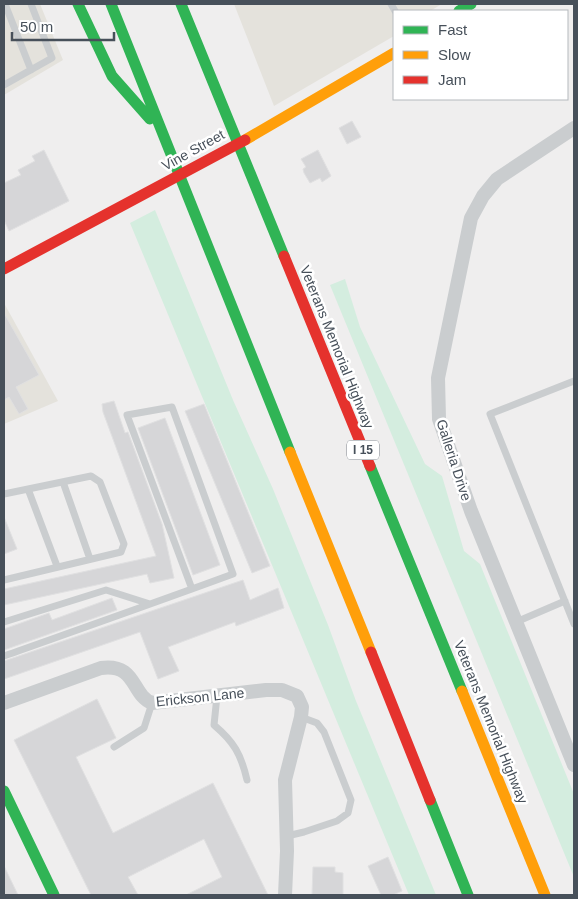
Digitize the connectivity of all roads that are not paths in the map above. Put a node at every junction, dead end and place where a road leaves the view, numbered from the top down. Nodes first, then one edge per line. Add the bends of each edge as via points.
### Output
1 (5, 4) edge
2 (31, 4) edge
3 (78, 4) edge
4 (111, 4) edge
5 (181, 4) edge
6 (393, 54) edge
7 (31, 70) junction
8 (4, 85) edge
9 (574, 128) edge
10 (161, 131) junction
11 (4, 269) edge
12 (574, 381) edge
13 (63, 482) junction
14 (28, 489) junction
15 (4, 494) edge
16 (90, 559) junction
17 (57, 566) junction
18 (4, 580) edge
19 (192, 589) junction
20 (565, 601) junction
21 (151, 604) junction
22 (4, 622) edge
23 (516, 622) junction
24 (574, 624) edge
25 (4, 656) edge
26 (217, 696) junction
27 (4, 703) edge
28 (152, 703) junction
29 (302, 717) junction
30 (114, 747) dead end
31 (574, 765) edge
32 (247, 780) dead end
33 (4, 791) edge
34 (286, 836) junction
35 (54, 895) edge
36 (285, 895) edge
37 (468, 895) edge
38 (546, 895) edge

1 - 7 lane
2 - 7 lane via 52,58
3 - 10 main road via 112,76
4 - 10 main road
5 - 38 main road, Veterans Memorial Highway / I 15
6 - 11 main road, Vine Street via 288,115
7 - 8 lane
9 - 23 street, Galleria Drive via 497,179 471,218 438,378 439,419 471,511
10 - 37 main road
12 - 20 lane via 490,414
13 - 14 lane
13 - 16 lane
13 - 16 lane via 91,476 100,482 124,544 121,552
14 - 15 lane
14 - 17 lane
16 - 17 lane
17 - 18 lane
19 - 19 lane via 233,574 172,407 127,415
19 - 21 lane
20 - 23 lane
20 - 24 lane
21 - 22 lane via 106,590
21 - 25 lane
23 - 31 street, Galleria Drive
26 - 28 street, Erickson Lane
26 - 29 street, Erickson Lane via 282,690 297,696
26 - 32 lane via 214,725 236,748
27 - 28 street, Erickson Lane via 111,666 128,675 146,701
28 - 30 lane via 144,728
29 - 34 street via 285,780
29 - 34 lane via 317,723 324,732 351,800 348,813 337,821
33 - 35 main road
34 - 36 street

